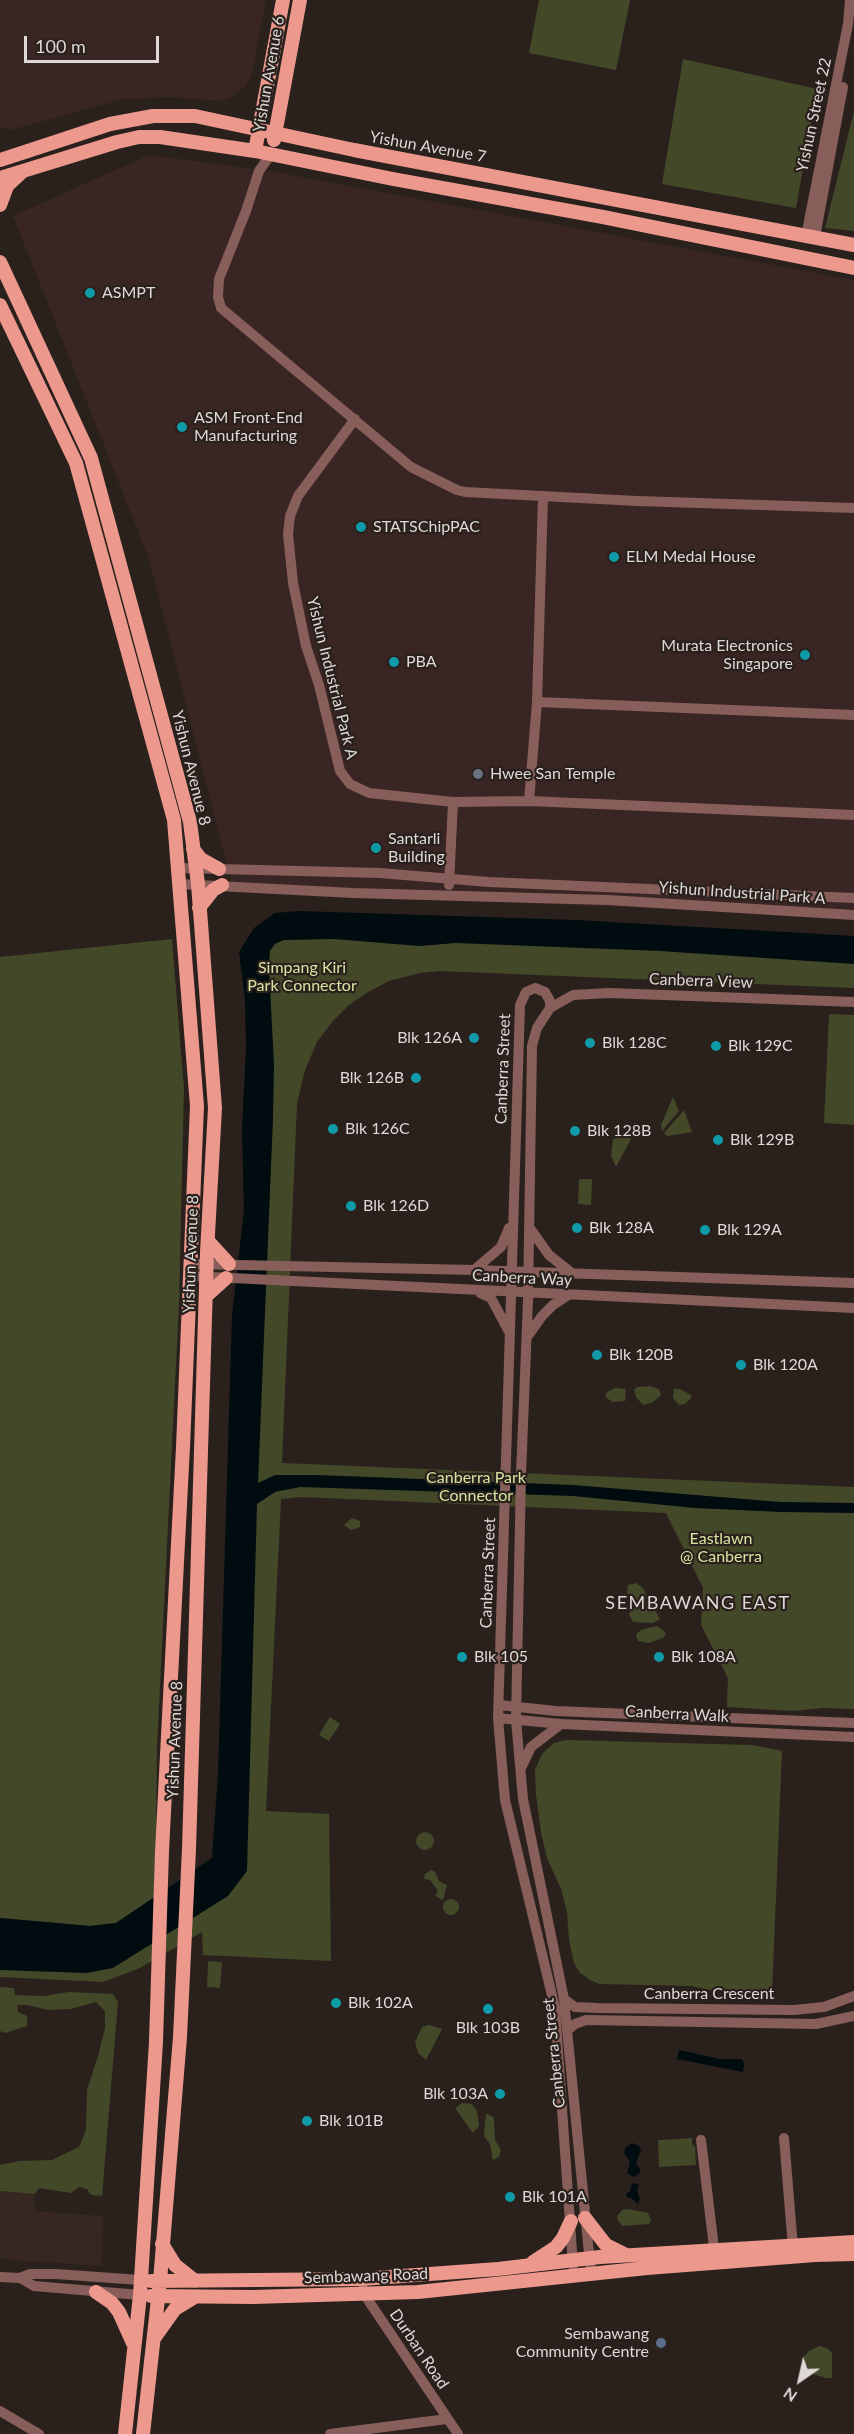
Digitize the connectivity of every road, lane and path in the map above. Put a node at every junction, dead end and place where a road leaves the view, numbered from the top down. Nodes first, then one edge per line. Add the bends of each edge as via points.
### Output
1 (284, 0) edge
2 (300, 0) edge
3 (850, 0) edge
4 (854, 27) edge
5 (259, 130) junction
6 (276, 133) junction
7 (0, 150) edge
8 (354, 150) junction
9 (255, 151) junction
10 (18, 154) junction
11 (271, 154) junction
12 (0, 160) edge
13 (26, 169) junction
14 (352, 170) junction
15 (259, 171) junction
16 (0, 178) edge
17 (0, 205) edge
18 (813, 237) junction
19 (854, 245) edge
20 (820, 260) junction
21 (0, 262) edge
22 (854, 268) edge
23 (0, 305) edge
24 (355, 419) junction
25 (543, 496) junction
26 (854, 508) edge
27 (537, 702) junction
28 (854, 714) edge
29 (529, 801) junction
30 (453, 802) junction
31 (854, 815) edge
32 (193, 849) junction
33 (178, 868) junction
34 (196, 869) junction
35 (219, 869) junction
36 (449, 880) junction
37 (179, 884) junction
38 (198, 884) junction
39 (222, 885) junction
40 (448, 895) junction
41 (854, 898) edge
42 (199, 908) junction
43 (854, 915) edge
44 (854, 1002) edge
45 (550, 1008) junction
46 (512, 1222) junction
47 (530, 1227) junction
48 (208, 1240) junction
49 (190, 1270) junction
50 (207, 1270) junction
51 (474, 1270) junction
52 (229, 1271) junction
53 (510, 1271) junction
54 (529, 1273) junction
55 (573, 1274) junction
56 (854, 1283) edge
57 (475, 1291) junction
58 (510, 1293) junction
59 (528, 1294) junction
60 (568, 1295) junction
61 (206, 1296) junction
62 (854, 1308) edge
63 (509, 1333) junction
64 (527, 1337) junction
65 (499, 1705) junction
66 (517, 1707) junction
67 (498, 1718) junction
68 (516, 1720) junction
69 (854, 1723) edge
70 (561, 1724) junction
71 (854, 1737) edge
72 (520, 1771) junction
73 (854, 1996) edge
74 (562, 2005) junction
75 (854, 2016) edge
76 (568, 2030) junction
77 (784, 2138) dead end
78 (701, 2140) dead end
79 (585, 2218) junction
80 (571, 2221) junction
81 (854, 2242) edge
82 (162, 2244) junction
83 (794, 2247) junction
84 (854, 2254) edge
85 (628, 2255) junction
86 (715, 2256) junction
87 (589, 2258) junction
88 (572, 2260) junction
89 (526, 2265) junction
90 (591, 2274) junction
91 (573, 2275) junction
92 (0, 2277) edge
93 (20, 2278) junction
94 (361, 2279) junction
95 (140, 2280) junction
96 (160, 2281) junction
97 (195, 2281) junction
98 (96, 2292) junction
99 (364, 2294) junction
100 (140, 2295) junction
101 (158, 2296) junction
102 (195, 2297) junction
103 (153, 2342) junction
104 (134, 2345) junction
105 (0, 2411) edge
106 (447, 2419) junction
107 (39, 2434) edge
108 (125, 2434) edge
109 (143, 2434) edge
110 (330, 2434) edge
111 (458, 2434) edge

1 - 5 main road, Yishun Avenue 6
2 - 6 main road, Yishun Avenue 6
3 - 18 street, Yishun Street 22
4 - 18 street, Yishun Street 22
5 - 6 main road, Yishun Avenue 7
5 - 9 main road, Yishun Avenue 6
5 - 10 main road, Yishun Avenue 7 via 195,116 153,116 88,130
6 - 8 main road, Yishun Avenue 7
6 - 11 main road, Yishun Avenue 6
7 - 10 main road
8 - 14 main road
8 - 18 main road, Yishun Avenue 7
9 - 11 main road
9 - 13 main road via 139,137
9 - 15 street
10 - 12 main road, Yishun Avenue 7
11 - 14 main road
11 - 15 street
13 - 16 main road
13 - 17 main road via 8,186
14 - 20 main road
15 - 24 street via 219,279 221,308
18 - 19 main road, Yishun Avenue 7
18 - 20 main road via 808,247
20 - 22 main road
21 - 32 main road, Yishun Avenue 8 via 91,458 190,822
23 - 33 main road, Yishun Avenue 8 via 76,463 174,820
24 - 25 street via 411,466 457,490
24 - 30 street, Yishun Industrial Park A via 298,496 290,516 293,583 306,646 340,771 350,783 369,793
25 - 26 street
25 - 27 street
27 - 28 street
27 - 29 street
29 - 30 street, Yishun Industrial Park A
29 - 31 street, Yishun Industrial Park A
30 - 36 street
32 - 34 main road, Yishun Avenue 8
32 - 35 main road via 201,859
33 - 34 street, Yishun Industrial Park A
33 - 37 main road, Yishun Avenue 8
34 - 35 street, Yishun Industrial Park A
34 - 38 main road, Yishun Avenue 8
35 - 36 street, Yishun Industrial Park A via 380,873
36 - 40 street
36 - 41 street, Yishun Industrial Park A
37 - 38 street, Yishun Industrial Park A
37 - 49 main road, Yishun Avenue 8 via 197,1106
38 - 39 street, Yishun Industrial Park A
38 - 42 main road, Yishun Avenue 8
39 - 40 street, Yishun Industrial Park A
39 - 42 main road
40 - 43 street, Yishun Industrial Park A
42 - 48 main road, Yishun Avenue 8 via 215,1108
44 - 45 street, Canberra View via 609,993 573,995
45 - 46 street, Canberra Street via 545,992 535,988 526,992 520,1005
45 - 47 street, Canberra Street via 537,1028 532,1047
46 - 51 street via 501,1247
46 - 53 street, Canberra Street
47 - 54 street, Canberra Street
47 - 55 street via 549,1255
48 - 50 main road, Yishun Avenue 8
48 - 52 main road
49 - 50 street, Canberra Way
49 - 95 main road, Yishun Avenue 8 via 156,2042
50 - 52 street, Canberra Way
50 - 61 main road, Yishun Avenue 8
51 - 52 street, Canberra Way via 274,1265
51 - 53 street, Canberra Way
52 - 57 street, Canberra Way via 273,1281
52 - 61 main road
53 - 54 street, Canberra Way
53 - 58 street, Canberra Street
54 - 55 street, Canberra Way
54 - 59 street, Canberra Street
55 - 56 street, Canberra Way
57 - 58 street, Canberra Way
57 - 63 street via 491,1298
58 - 59 street, Canberra Way
58 - 63 street, Canberra Street
59 - 60 street, Canberra Way
59 - 64 street, Canberra Street
60 - 62 street, Canberra Way
60 - 64 street via 553,1305
61 - 82 main road, Yishun Avenue 8 via 189,1849 180,2037
63 - 65 street, Canberra Street
64 - 66 street, Canberra Street
65 - 66 street, Canberra Walk
65 - 67 street, Canberra Street
66 - 68 street, Canberra Street
66 - 69 street, Canberra Walk
67 - 68 street, Canberra Walk
67 - 74 street, Canberra Street via 505,1800
68 - 70 street, Canberra Walk
68 - 72 street, Canberra Street
70 - 71 street, Canberra Walk
70 - 72 street via 531,1747
72 - 74 street, Canberra Street
73 - 74 street, Canberra Crescent via 824,2007 794,2010
74 - 76 street, Canberra Street
74 - 80 street, Canberra Street
75 - 76 street, Canberra Crescent via 816,2024 585,2020
76 - 79 street, Canberra Street
77 - 83 street
78 - 86 street
79 - 85 main road via 606,2245
79 - 87 street, Canberra Street
80 - 88 street, Canberra Street
80 - 89 main road via 556,2247
81 - 83 main road, Sembawang Road
82 - 96 main road, Yishun Avenue 8
82 - 97 main road via 175,2265
83 - 86 main road, Sembawang Road
84 - 86 main road, Sembawang Road
85 - 86 main road, Sembawang Road
85 - 87 main road, Sembawang Road
86 - 90 main road, Sembawang Road
87 - 88 main road, Sembawang Road
87 - 90 street, Canberra Street
88 - 89 main road, Sembawang Road
88 - 91 street, Canberra Street
89 - 94 main road, Sembawang Road
90 - 91 main road, Sembawang Road
91 - 99 main road, Sembawang Road
92 - 93 street, Sembawang Road
93 - 95 street, Sembawang Road via 56,2274
93 - 98 street, Sembawang Road via 34,2286
94 - 97 main road, Sembawang Road
94 - 99 street, Durban Road
95 - 96 main road, Sembawang Road
95 - 100 main road, Yishun Avenue 8
96 - 97 main road, Sembawang Road
96 - 101 main road, Yishun Avenue 8
98 - 100 street, Sembawang Road
98 - 104 main road via 117,2310
99 - 102 main road, Sembawang Road
99 - 106 street, Durban Road
100 - 101 main road, Sembawang Road
100 - 104 main road, Yishun Avenue 8
101 - 102 main road, Sembawang Road
101 - 103 main road, Yishun Avenue 8
102 - 103 main road via 175,2308
103 - 109 main road, Yishun Avenue 8
104 - 108 main road, Yishun Avenue 8
105 - 107 street
106 - 110 street
106 - 111 street, Durban Road

